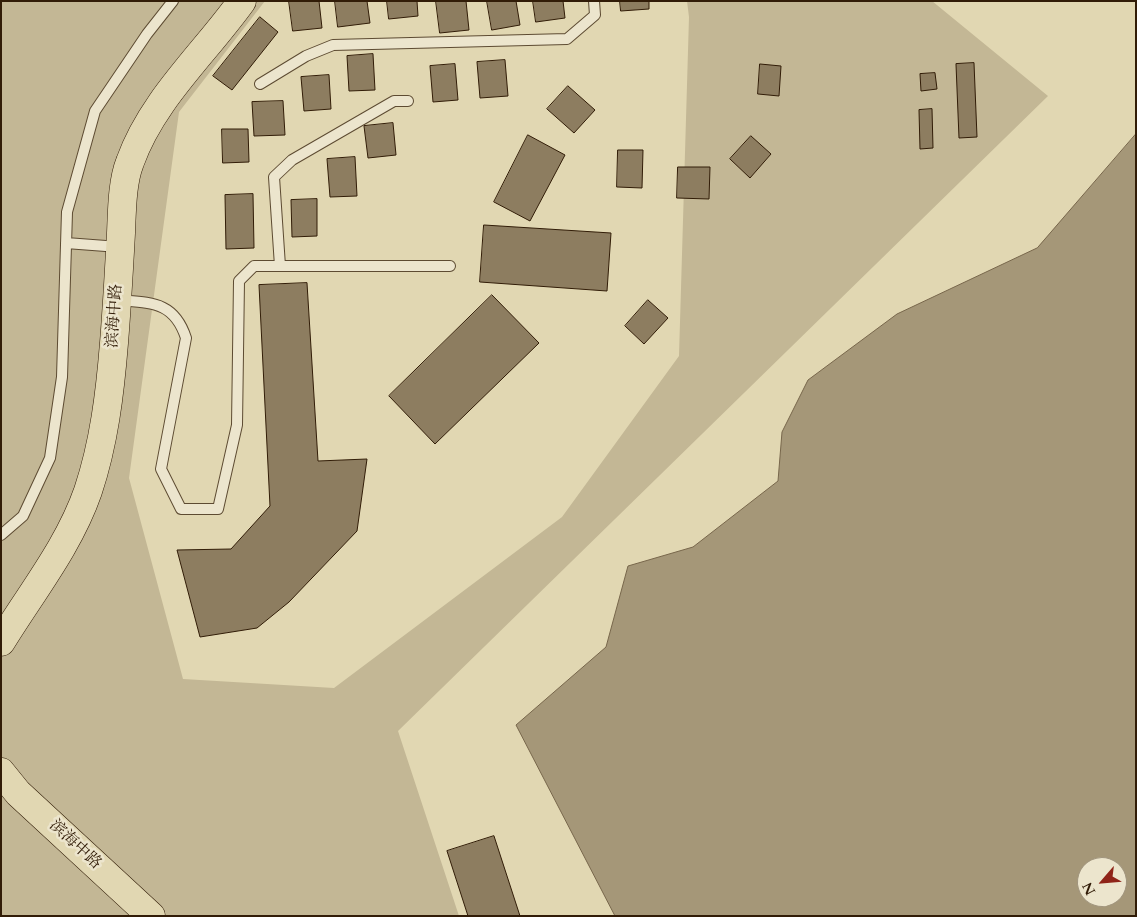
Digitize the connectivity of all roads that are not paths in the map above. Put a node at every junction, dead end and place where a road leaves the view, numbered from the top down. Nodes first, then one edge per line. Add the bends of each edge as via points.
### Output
1 (173, 1) edge
2 (242, 1) edge
3 (594, 1) edge
4 (260, 84) dead end
5 (408, 101) dead end
6 (66, 242) junction
7 (120, 247) junction
8 (280, 266) junction
9 (450, 266) dead end
10 (116, 300) junction
11 (1, 535) edge
12 (1, 642) edge
13 (1, 772) edge
14 (152, 916) edge

1 - 6 lane via 95,111 67,212
2 - 7 highway, 滨海中路 via 159,106 141,135 129,164
3 - 4 lane via 595,15 567,39 333,45 306,56
5 - 8 lane via 394,102 368,116 292,160 274,177
6 - 7 lane
6 - 11 lane via 62,378 50,458 23,516
7 - 10 highway, 滨海中路
8 - 9 lane
8 - 10 lane via 254,266 239,281 237,425 218,509 181,509 161,469 186,338 182,325 174,314 155,304
10 - 12 highway, 滨海中路 via 108,402 88,493 68,536
13 - 14 highway, 滨海中路 via 18,793

